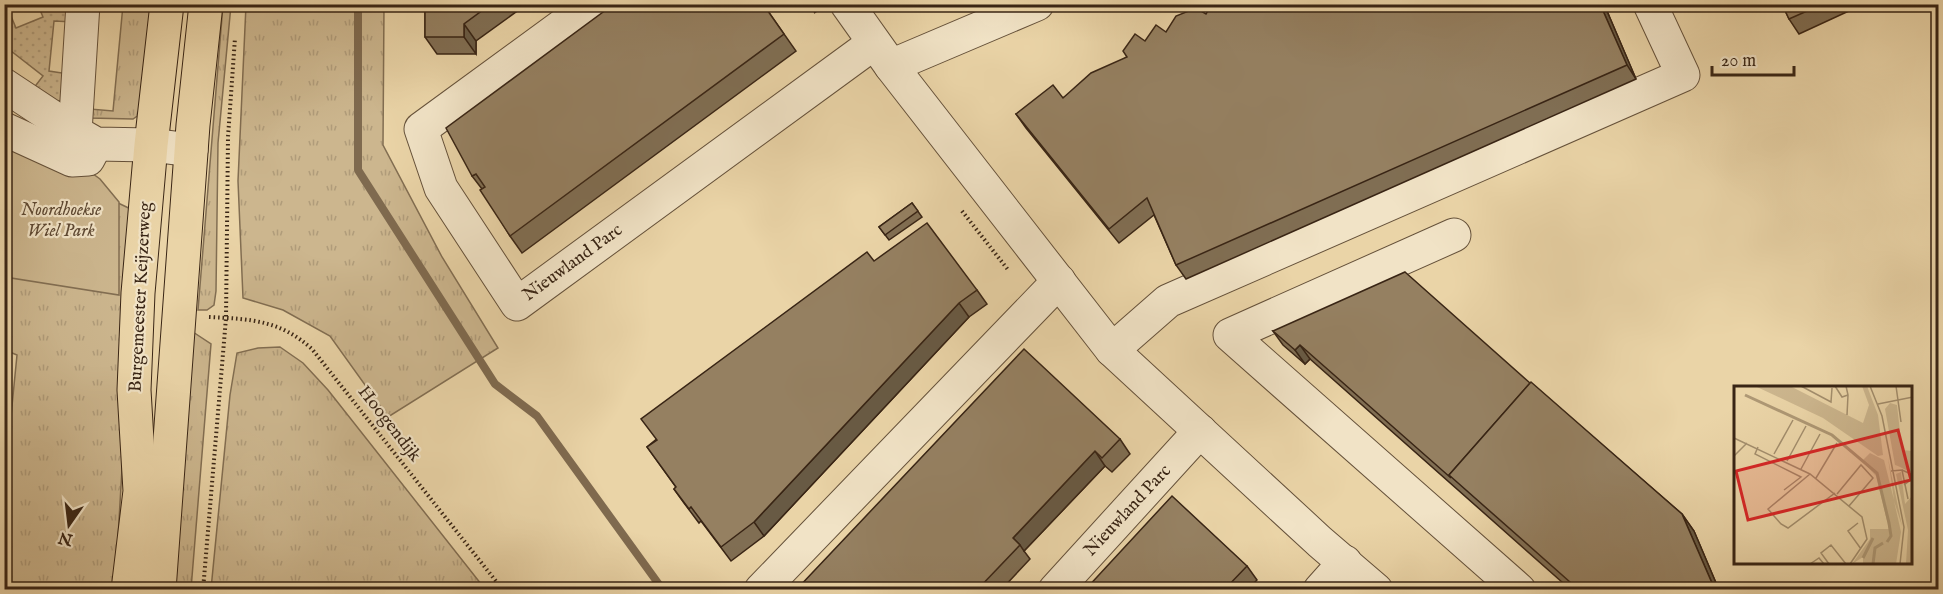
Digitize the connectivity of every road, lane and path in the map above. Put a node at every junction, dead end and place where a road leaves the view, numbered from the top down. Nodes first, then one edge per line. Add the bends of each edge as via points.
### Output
1 (83, 4) edge
2 (167, 4) edge
3 (206, 4) edge
4 (592, 4) edge
5 (847, 4) edge
6 (1038, 4) edge
7 (1650, 4) edge
8 (236, 27) dead end
9 (883, 54) junction
10 (4, 85) edge
11 (4, 129) edge
12 (86, 138) junction
13 (151, 145) junction
14 (192, 150) junction
15 (1454, 235) dead end
16 (1059, 281) junction
17 (226, 318) junction
18 (1112, 350) junction
19 (1200, 431) junction
20 (1345, 562) junction
21 (128, 590) edge
22 (159, 590) edge
23 (203, 590) edge
24 (503, 590) edge
25 (761, 590) edge
26 (1054, 590) edge
27 (1320, 590) edge
28 (1376, 590) edge
29 (1519, 590) edge

1 - 12 street
2 - 13 main road, Burgemeester Keijzerweg
3 - 14 main road
4 - 9 street, Nieuwland Parc via 421,129 441,188 517,304
5 - 9 street
6 - 9 street
7 - 18 street via 1683,75 1168,301
8 - 17 path via 228,137
9 - 16 street
10 - 12 street
11 - 12 street via 72,160 88,159
12 - 13 street
13 - 14 street
13 - 21 main road, Burgemeester Keijzerweg via 134,390 140,491
14 - 22 main road
15 - 29 street via 1230,335
16 - 18 street
16 - 25 street
17 - 23 path
17 - 24 path, Hoogendijk via 272,324 295,333 312,349
18 - 19 street
19 - 20 street
19 - 26 street, Nieuwland Parc
20 - 27 street
20 - 28 street

